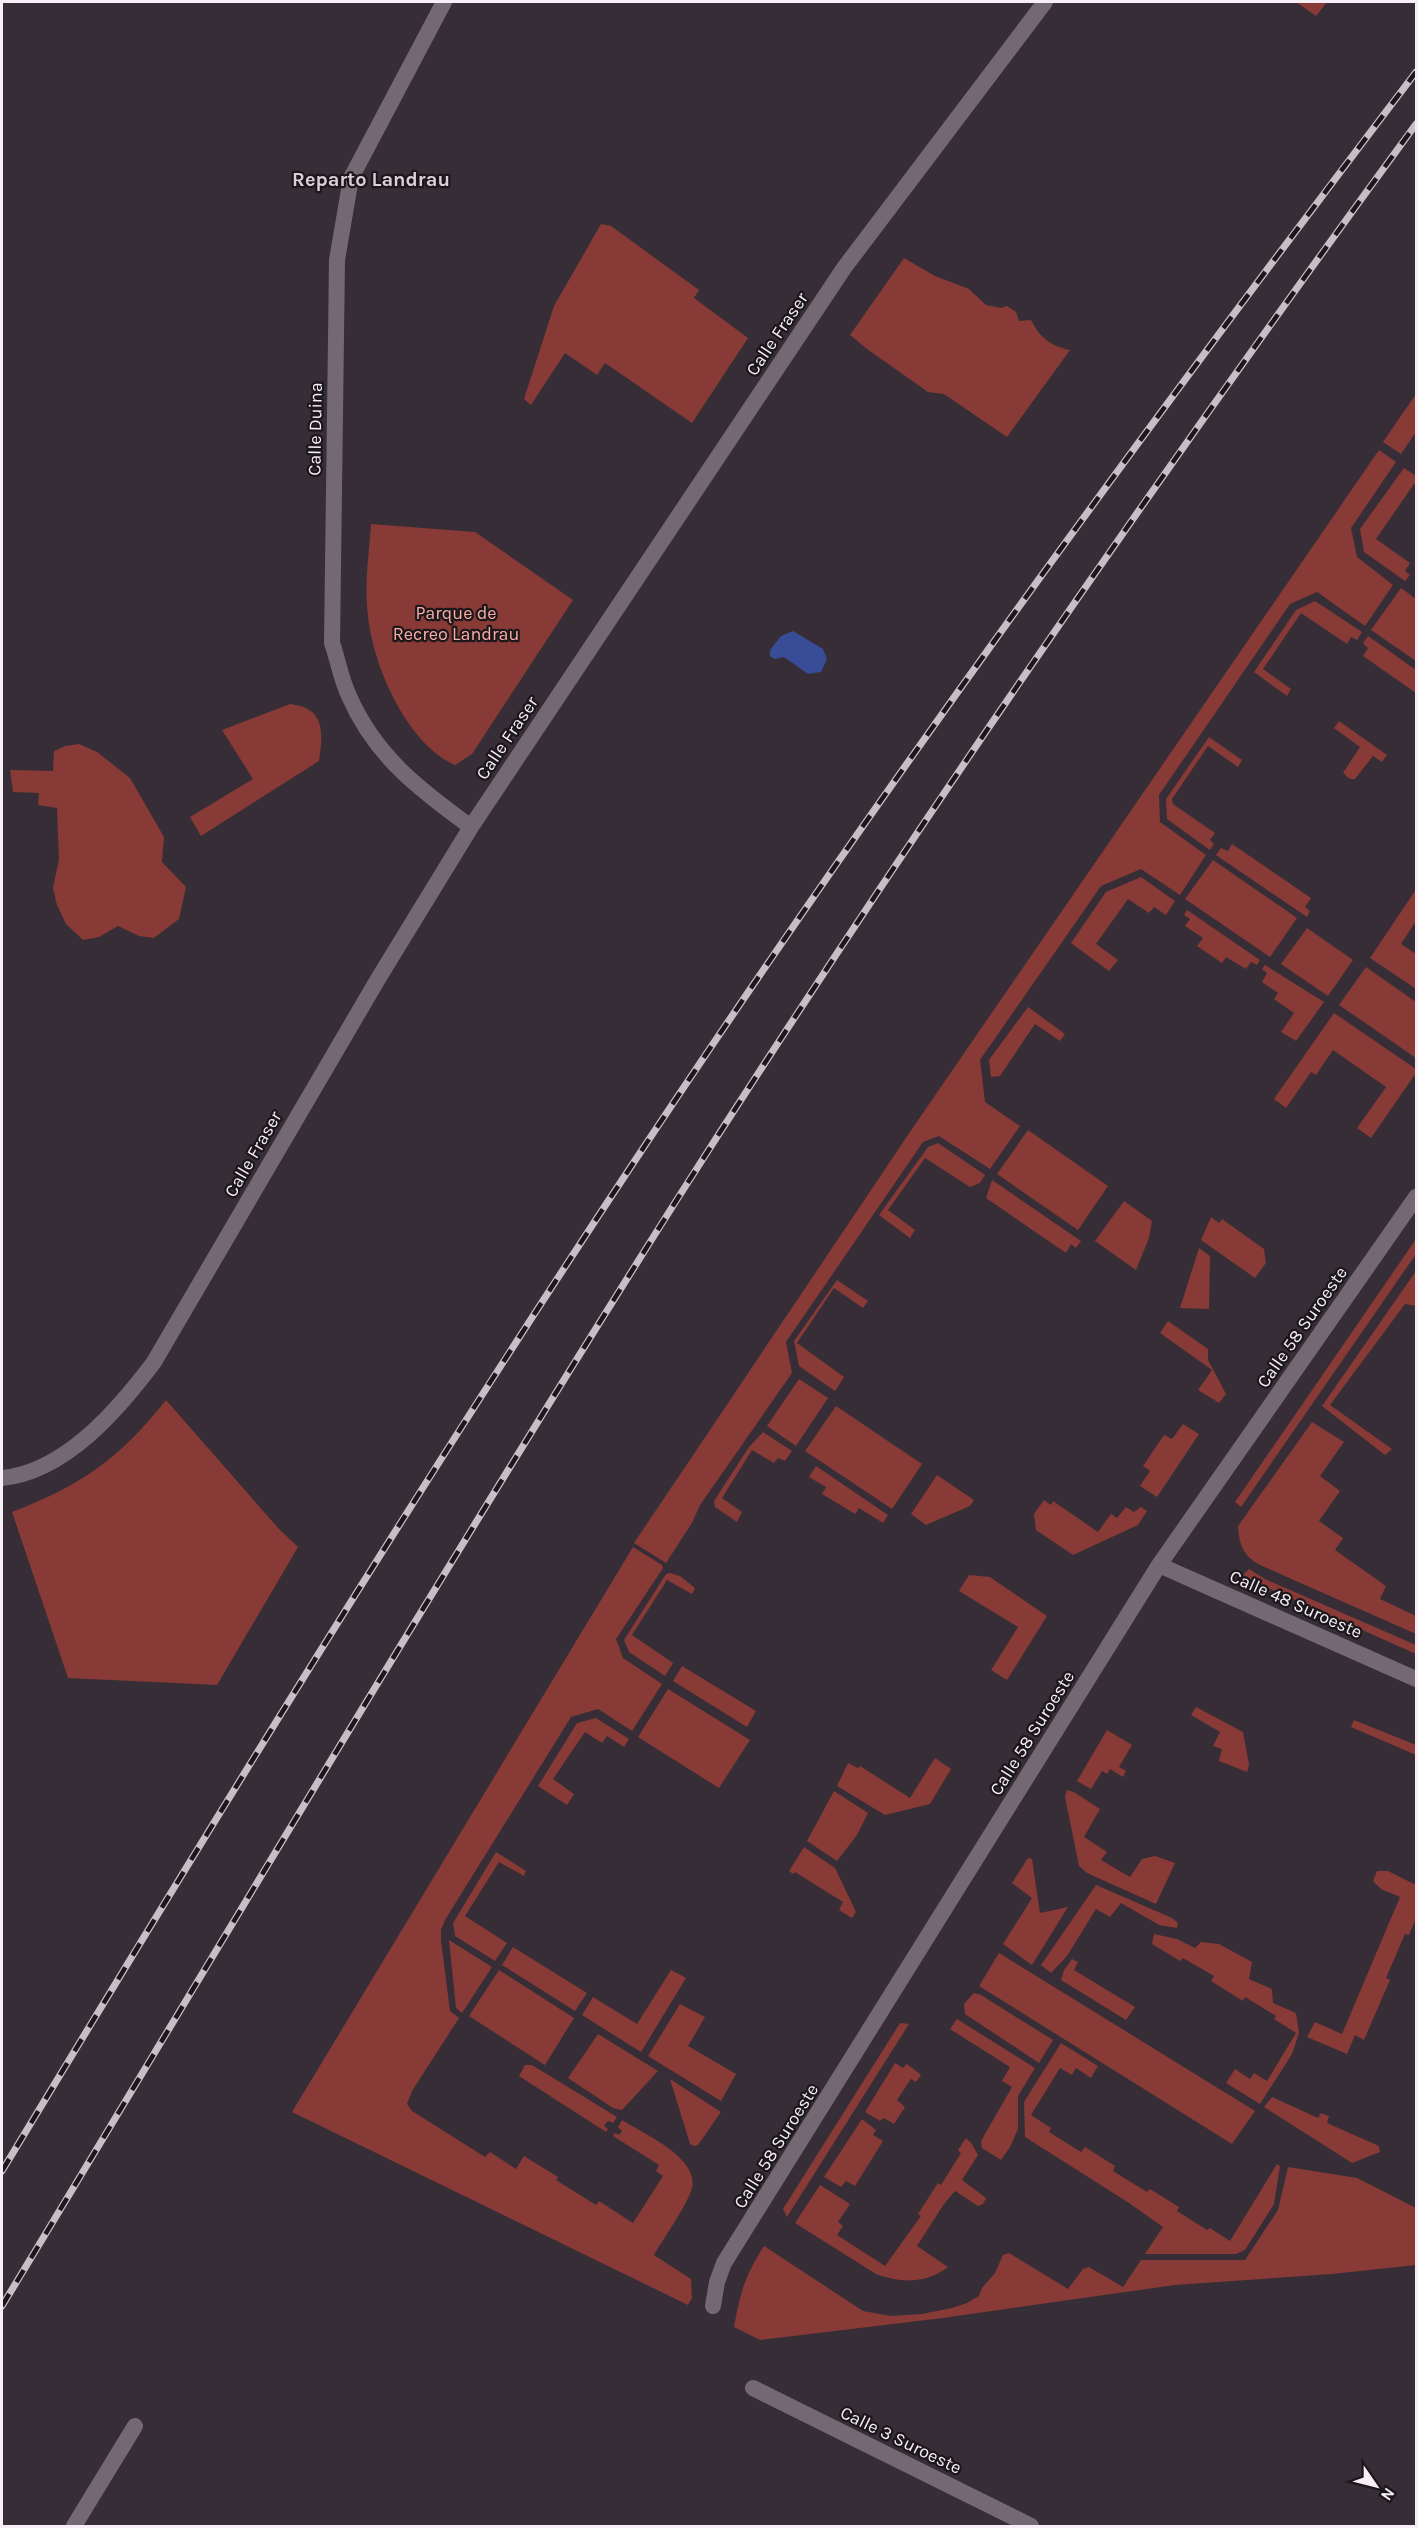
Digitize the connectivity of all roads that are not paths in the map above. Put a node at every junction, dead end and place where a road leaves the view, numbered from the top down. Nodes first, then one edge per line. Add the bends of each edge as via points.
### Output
1 (444, 2) edge
2 (1046, 2) edge
3 (471, 827) junction
4 (1416, 1197) edge
5 (2, 1478) edge
6 (1159, 1565) junction
7 (1416, 1679) edge
8 (713, 2307) dead end
9 (753, 2388) dead end
10 (135, 2426) dead end
11 (75, 2526) edge
12 (1031, 2526) edge

1 - 3 street, Calle Duina via 351,178 343,220 337,260 332,642 349,696 379,747 420,790
2 - 3 street, Calle Fraser via 844,268
3 - 5 street, Calle Fraser via 154,1362 105,1421 75,1446 16,1477
4 - 6 street, Calle 58 Suroeste
6 - 7 street, Calle 48 Suroeste
6 - 8 street, Calle 58 Suroeste via 724,2264
9 - 12 street, Calle 3 Suroeste
10 - 11 street

